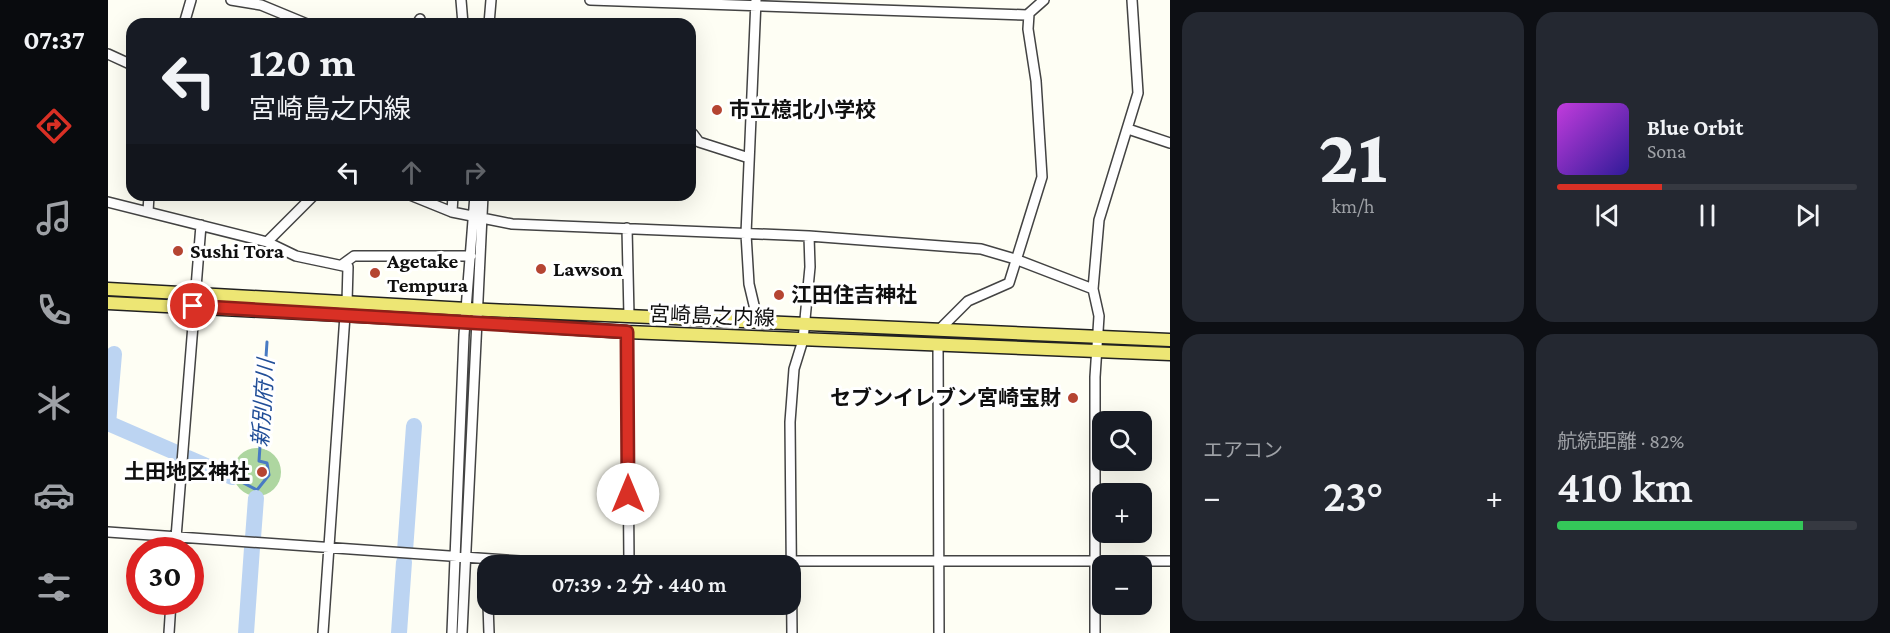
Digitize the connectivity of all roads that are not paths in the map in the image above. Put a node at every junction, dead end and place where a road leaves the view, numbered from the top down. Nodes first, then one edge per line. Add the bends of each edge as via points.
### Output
1 (191, 0) edge
2 (231, 0) edge
3 (461, 0) edge
4 (492, 0) edge
5 (590, 0) edge
6 (1044, 0) edge
7 (1132, 0) edge
8 (261, 2) edge
9 (756, 2) edge
10 (1029, 14) junction
11 (186, 18) edge
12 (294, 18) edge
13 (462, 18) edge
14 (491, 18) edge
15 (108, 54) edge
16 (126, 62) edge
17 (1128, 129) junction
18 (696, 138) edge
19 (1170, 143) edge
20 (749, 158) junction
21 (149, 201) edge
22 (308, 201) edge
23 (425, 201) edge
24 (453, 201) edge
25 (476, 201) edge
26 (481, 201) edge
27 (108, 202) edge
28 (148, 212) junction
29 (452, 212) junction
30 (477, 218) junction
31 (201, 225) junction
32 (627, 228) junction
33 (746, 234) junction
34 (809, 236) junction
35 (267, 242) junction
36 (471, 256) junction
37 (1015, 258) junction
38 (343, 264) junction
39 (1093, 289) junction
40 (108, 290) edge
41 (194, 300) junction
42 (108, 303) edge
43 (346, 308) junction
44 (471, 315) junction
45 (629, 316) junction
46 (758, 322) junction
47 (805, 324) junction
48 (939, 330) junction
49 (627, 332) junction
50 (1097, 338) junction
51 (803, 340) junction
52 (1170, 340) edge
53 (938, 345) junction
54 (1096, 351) junction
55 (1170, 354) edge
56 (108, 532) edge
57 (176, 537) joint
58 (204, 539) edge
59 (330, 549) junction
60 (629, 555) edge
61 (792, 555) edge
62 (1094, 555) edge
63 (455, 558) junction
64 (465, 559) junction
65 (477, 560) edge
66 (801, 561) edge
67 (1092, 561) edge
68 (1152, 561) edge
69 (1170, 561) edge
70 (939, 562) junction
71 (170, 615) edge
72 (488, 615) edge
73 (792, 615) edge
74 (1095, 615) edge
75 (169, 633) edge
76 (323, 633) edge
77 (452, 633) edge
78 (462, 633) edge
79 (489, 633) edge
80 (792, 633) edge
81 (939, 633) edge
82 (1095, 633) edge

1 - 11 street
2 - 8 street
3 - 13 street
4 - 14 street
5 - 9 street
6 - 10 street
7 - 17 street via 1138,93
8 - 12 street
9 - 10 street
9 - 20 street
10 - 37 street via 1042,177
15 - 16 street
17 - 19 street
17 - 39 street via 1099,219
18 - 20 street
20 - 33 street
21 - 28 street
22 - 35 street
23 - 29 street
24 - 29 street
25 - 30 street
26 - 30 street
27 - 28 street
28 - 31 street
29 - 30 street
30 - 32 street via 512,224
30 - 36 street
30 - 44 street
31 - 35 street
31 - 41 street
32 - 33 street
32 - 45 street
33 - 34 street
33 - 46 street via 749,284
34 - 37 street via 949,245
34 - 47 street
35 - 38 street via 296,256
36 - 38 street via 354,256
36 - 44 street
37 - 39 street
37 - 48 street via 1008,283 968,301
38 - 43 street via 348,271
39 - 50 street via 1097,300
40 - 41 main road, 宮崎島之内線
41 - 42 main road, 宮崎島之内線
41 - 43 main road, 宮崎島之内線
41 - 57 street
43 - 44 main road, 宮崎島之内線
43 - 59 street
44 - 45 main road, 宮崎島之内線
44 - 49 main road, 宮崎島之内線
44 - 63 street
44 - 64 street
45 - 46 main road, 宮崎島之内線
46 - 47 main road, 宮崎島之内線
47 - 48 main road, 宮崎島之内線
47 - 51 street
48 - 50 main road, 宮崎島之内線
49 - 51 main road, 宮崎島之内線
49 - 60 street
50 - 52 main road, 宮崎島之内線
50 - 54 street
51 - 53 main road, 宮崎島之内線
51 - 61 street via 794,369 790,422
53 - 54 main road, 宮崎島之内線
53 - 70 street
54 - 55 main road, 宮崎島之内線
54 - 62 street
56 - 57 street
58 - 59 street
59 - 63 street
59 - 76 street
63 - 64 street
63 - 77 street
64 - 65 street
64 - 78 street
66 - 70 street
67 - 70 street
68 - 69 street
70 - 81 street
71 - 75 street
72 - 79 street
73 - 80 street
74 - 82 street

